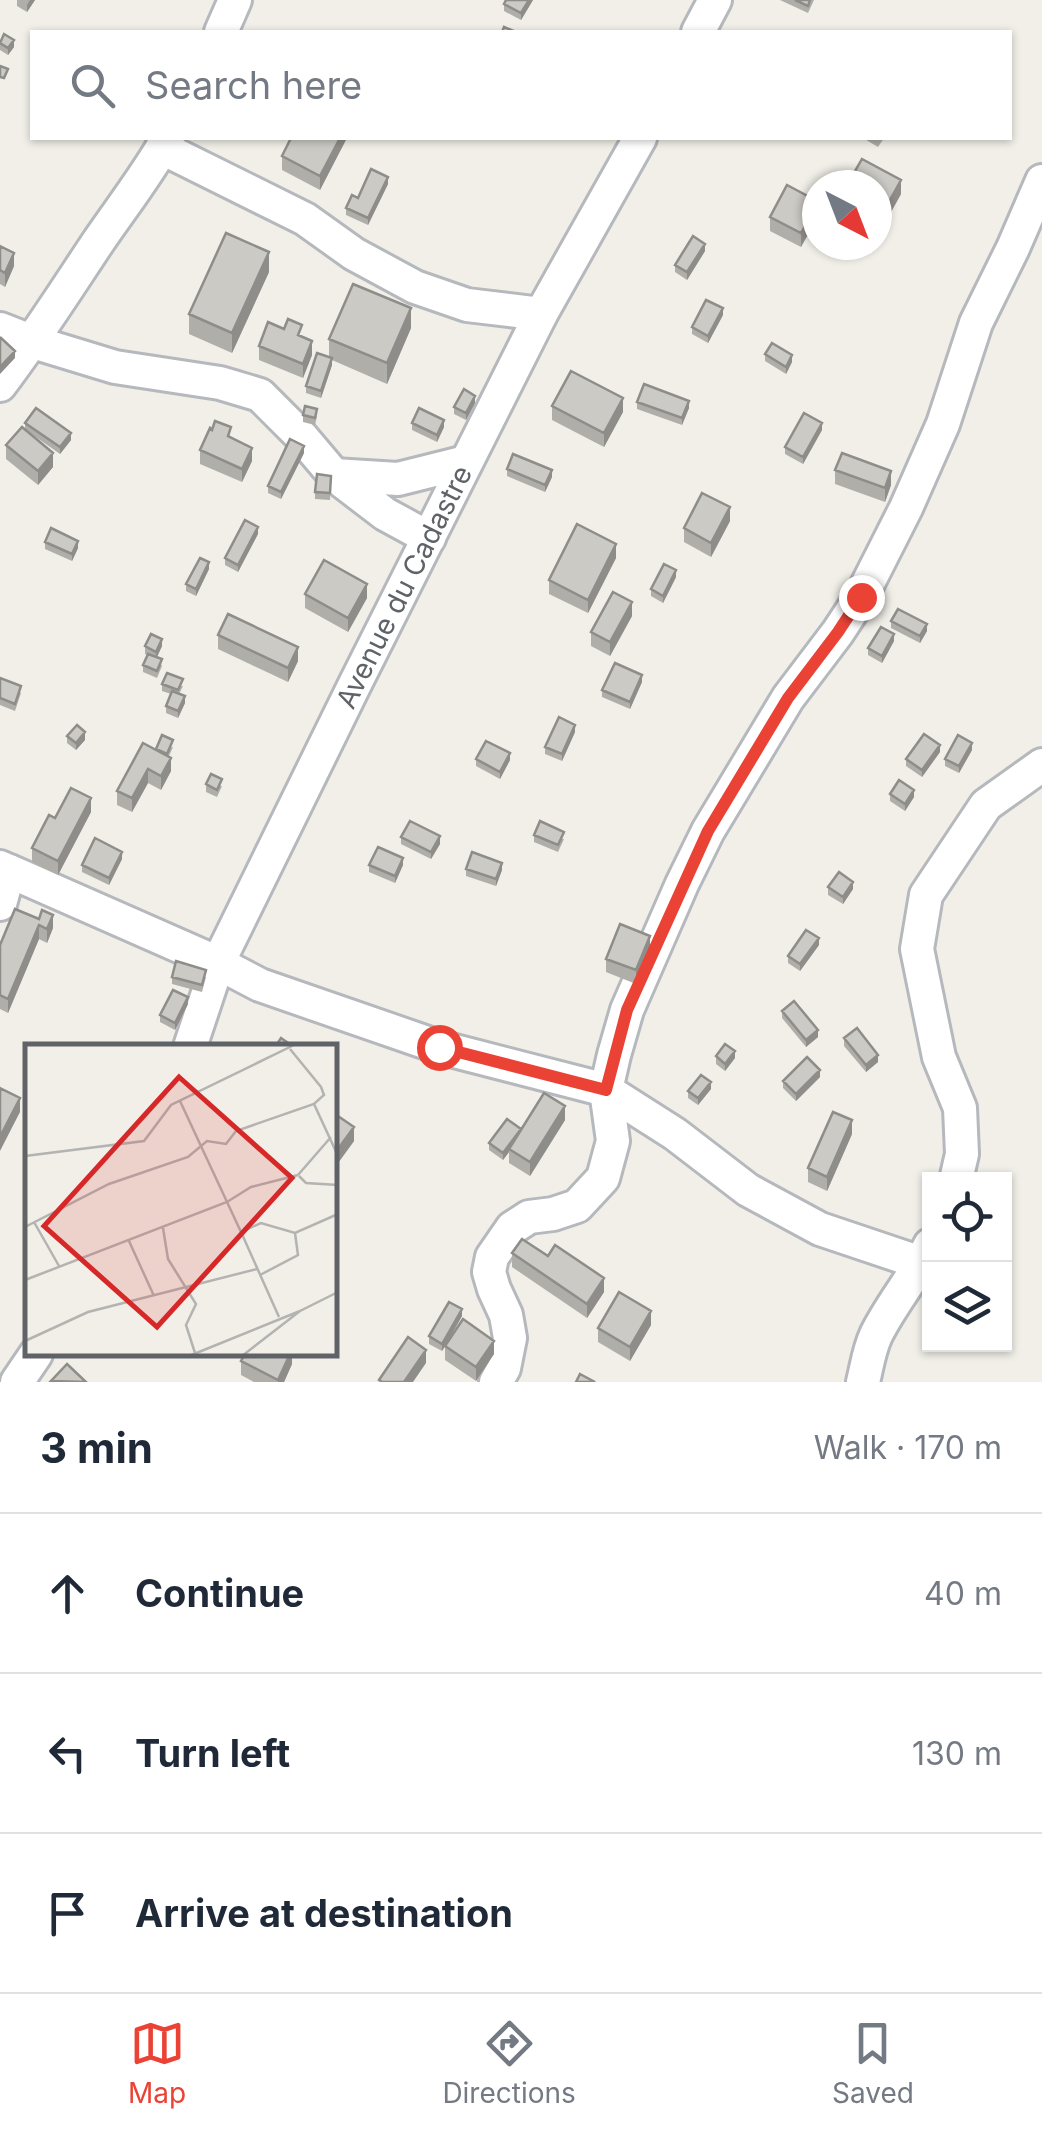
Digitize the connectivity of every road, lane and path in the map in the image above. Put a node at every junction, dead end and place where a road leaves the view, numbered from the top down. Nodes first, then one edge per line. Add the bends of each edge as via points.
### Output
1 (234, 0) edge
2 (714, 0) edge
3 (222, 30) edge
4 (699, 30) edge
5 (639, 140) edge
6 (165, 143) edge
7 (1042, 181) edge
8 (541, 314) junction
9 (0, 328) edge
10 (33, 342) junction
11 (0, 385) edge
12 (466, 462) junction
13 (334, 475) junction
14 (429, 538) junction
15 (1042, 766) edge
16 (5, 869) edge
17 (0, 904) edge
18 (218, 963) junction
19 (191, 1044) edge
20 (606, 1090) junction
21 (958, 1172) edge
22 (922, 1253) edge
23 (922, 1260) edge
24 (34, 1357) edge
25 (17, 1382) edge
26 (496, 1382) edge
27 (863, 1382) edge

1 - 3 street
2 - 4 street
5 - 8 street, Avenue du Cadastre
6 - 8 street via 415,287 468,305
6 - 10 street
7 - 20 street via 879,562 788,698 682,884 627,1010
8 - 12 street, Avenue du Cadastre
9 - 10 street
10 - 11 street
10 - 13 street via 115,367 220,382 260,395
12 - 13 street via 398,480
12 - 14 street, Avenue du Cadastre
13 - 14 street
14 - 18 street, Avenue du Cadastre
15 - 21 street via 986,805 926,895 917,949 940,1057 960,1108
16 - 17 street
16 - 18 street
18 - 19 street, Avenue du Cadastre
18 - 20 street via 260,985 439,1047
20 - 22 street via 748,1190 820,1228
20 - 26 street via 613,1141 603,1178 577,1206 528,1217 512,1228 492,1257 489,1272 510,1338
23 - 27 street via 876,1334
24 - 25 street

